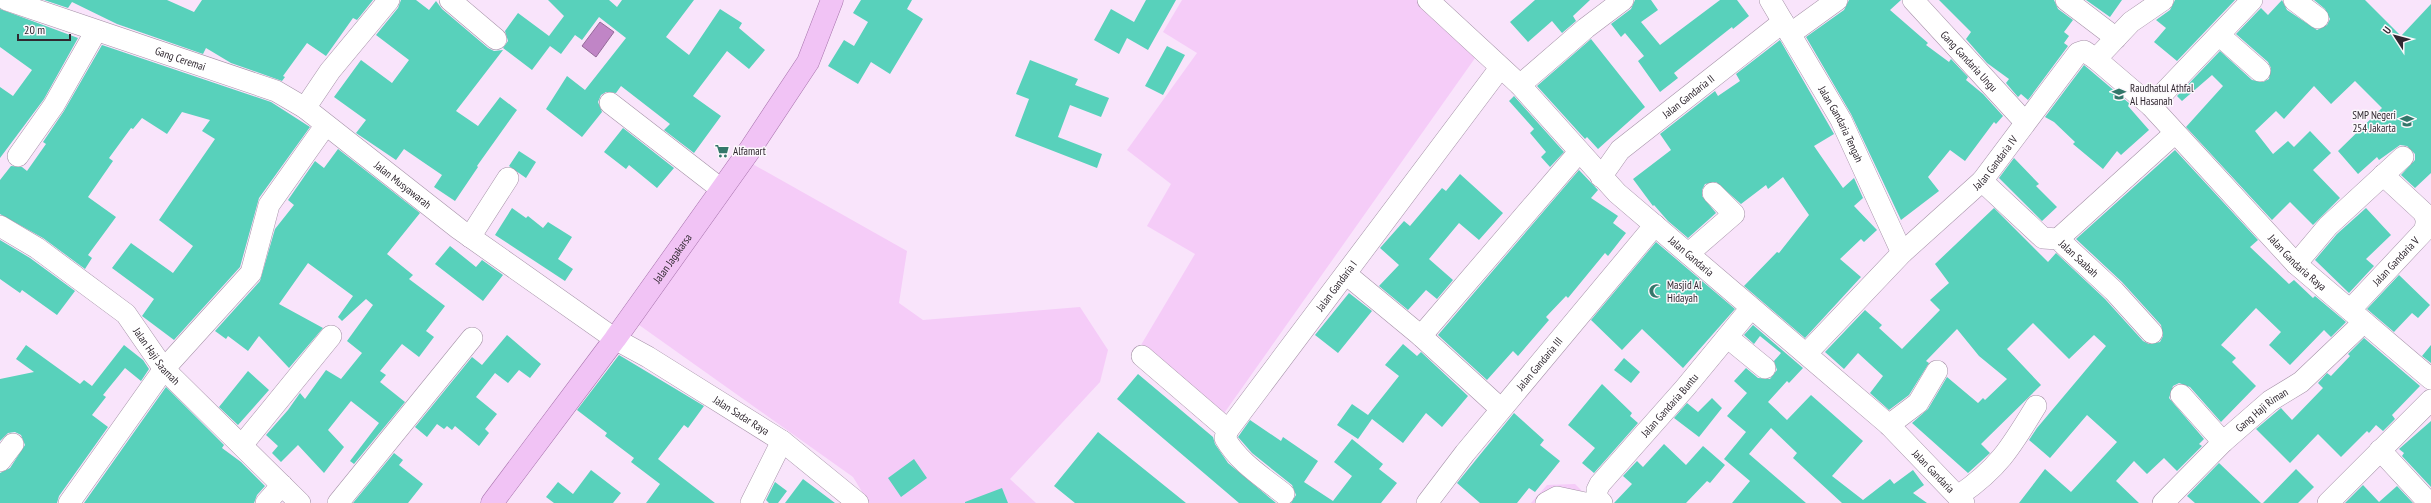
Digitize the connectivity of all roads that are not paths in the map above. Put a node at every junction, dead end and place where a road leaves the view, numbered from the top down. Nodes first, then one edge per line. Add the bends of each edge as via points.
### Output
1 (7, 0) edge
2 (388, 0) edge
3 (450, 0) edge
4 (832, 0) edge
5 (1428, 0) edge
6 (1622, 0) edge
7 (1770, 0) edge
8 (1837, 0) edge
9 (1913, 0) edge
10 (2066, 0) edge
11 (2163, 0) edge
12 (2252, 0) edge
13 (2294, 0) edge
14 (2318, 18) dead end
15 (1787, 28) junction
16 (96, 31) junction
17 (2218, 35) junction
18 (2116, 38) junction
19 (496, 40) dead end
20 (2096, 59) junction
21 (1500, 68) junction
22 (2260, 71) dead end
23 (1520, 86) junction
24 (610, 103) dead end
25 (2151, 106) junction
26 (305, 108) junction
27 (2026, 122) junction
28 (325, 126) junction
29 (2175, 133) junction
30 (1579, 152) junction
31 (18, 156) dead end
32 (2403, 157) dead end
33 (2384, 175) junction
34 (1601, 177) junction
35 (508, 178) dead end
36 (1982, 181) junction
37 (721, 189) junction
38 (1713, 193) dead end
39 (1654, 225) junction
40 (0, 226) edge
41 (470, 236) junction
42 (2058, 239) junction
43 (1689, 253) junction
44 (1902, 253) junction
45 (2296, 264) junction
46 (1346, 274) junction
47 (1752, 308) junction
48 (2357, 316) junction
49 (2152, 333) dead end
50 (331, 336) dead end
51 (1421, 336) junction
52 (1727, 337) junction
53 (472, 338) dead end
54 (615, 339) junction
55 (1807, 353) junction
56 (1142, 356) dead end
57 (1765, 368) dead end
58 (164, 369) junction
59 (1938, 371) dead end
60 (2431, 379) edge
61 (2181, 395) dead end
62 (2431, 400) edge
63 (2036, 406) dead end
64 (1501, 409) junction
65 (1889, 425) junction
66 (1228, 430) junction
67 (782, 441) junction
68 (2223, 442) junction
69 (13, 444) dead end
70 (242, 445) junction
71 (2380, 450) junction
72 (0, 461) edge
73 (282, 485) junction
74 (1284, 494) dead end
75 (1961, 499) edge
76 (1594, 502) edge
77 (69, 503) edge
78 (266, 503) edge
79 (300, 503) edge
80 (338, 503) edge
81 (492, 503) edge
82 (751, 503) edge
83 (858, 503) edge
84 (1427, 503) edge
85 (1546, 503) edge
86 (2163, 503) edge
87 (2328, 503) edge
88 (2429, 503) edge

1 - 16 street, Gang Ceremai
2 - 26 street via 330,71
3 - 19 street
4 - 37 main road, Jalan Jagakarsa via 808,62
5 - 21 street, Jalan Gandaria
6 - 23 street
7 - 15 street, Jalan Gandaria Tengah
8 - 15 street, Jalan Gandaria II
9 - 27 street, Gang Gandaria Ungu
10 - 18 street
11 - 18 street via 2131,22
12 - 17 street
13 - 14 street
15 - 34 street, Jalan Gandaria II via 1620,150
15 - 44 street, Jalan Gandaria Tengah via 1841,120
16 - 26 street, Gang Ceremai via 276,91
16 - 31 street via 54,105
17 - 22 street
17 - 25 street
18 - 20 street
20 - 25 street, Jalan Gandaria IV
20 - 27 street, Jalan Gandaria IV via 2086,51 2078,53
21 - 23 street, Jalan Gandaria
21 - 46 street, Jalan Gandaria I
23 - 30 street, Jalan Gandaria
24 - 37 street
25 - 29 street, Jalan Gandaria IV
26 - 28 street, Jalan Musyawarah
27 - 36 street, Jalan Gandaria IV
28 - 41 street, Jalan Musyawarah
28 - 58 street via 269,205 251,273
29 - 42 street
29 - 45 street, Jalan Gandaria Raya
30 - 34 street, Jalan Gandaria
30 - 51 street
32 - 33 street
33 - 45 street via 2328,226
33 - 48 street, Jalan Gandaria V via 2423,212 2426,225 2424,231
34 - 39 street, Jalan Gandaria
35 - 41 street
36 - 42 street, Jalan Saabah via 2043,238
36 - 44 street, Jalan Gandaria IV
37 - 54 main road, Jalan Jagakarsa
38 - 43 street via 1734,214
39 - 43 street, Jalan Gandaria
39 - 64 street, Jalan Gandaria III
40 - 58 street, Jalan Haji Saamah via 37,248 126,314
41 - 54 street, Jalan Musyawarah
42 - 49 street, Jalan Saabah via 2114,291
43 - 47 street, Jalan Gandaria
44 - 55 street, Jalan Gandaria IV
45 - 48 street, Jalan Gandaria Raya
46 - 51 street
46 - 66 street, Jalan Gandaria I
47 - 52 street, Jalan Gandaria Buntu
47 - 55 street, Jalan Gandaria
48 - 60 street, Jalan Gandaria Raya
48 - 68 street, Gang Haji Riman via 2301,382 2270,401
50 - 70 street
51 - 64 street
52 - 57 street
52 - 76 street, Jalan Gandaria Buntu via 1600,484
53 - 80 street
54 - 67 street, Jalan Sadar Raya
54 - 81 main road, Jalan Jagakarsa
55 - 65 street, Jalan Gandaria
56 - 66 street
58 - 70 street, Jalan Haji Saamah
58 - 77 street
59 - 65 street via 1918,403
61 - 68 street
62 - 71 street
63 - 75 street via 1999,463
64 - 84 street, Jalan Gandaria III
65 - 75 street, Jalan Gandaria
66 - 74 street via 1224,438 1234,452
67 - 82 street
67 - 83 street, Jalan Sadar Raya
68 - 86 street, Gang Haji Riman
69 - 72 street
70 - 73 street, Jalan Haji Saamah
71 - 87 street
71 - 88 street
73 - 78 street
73 - 79 street, Jalan Haji Saamah
76 - 85 street via 1557,497

